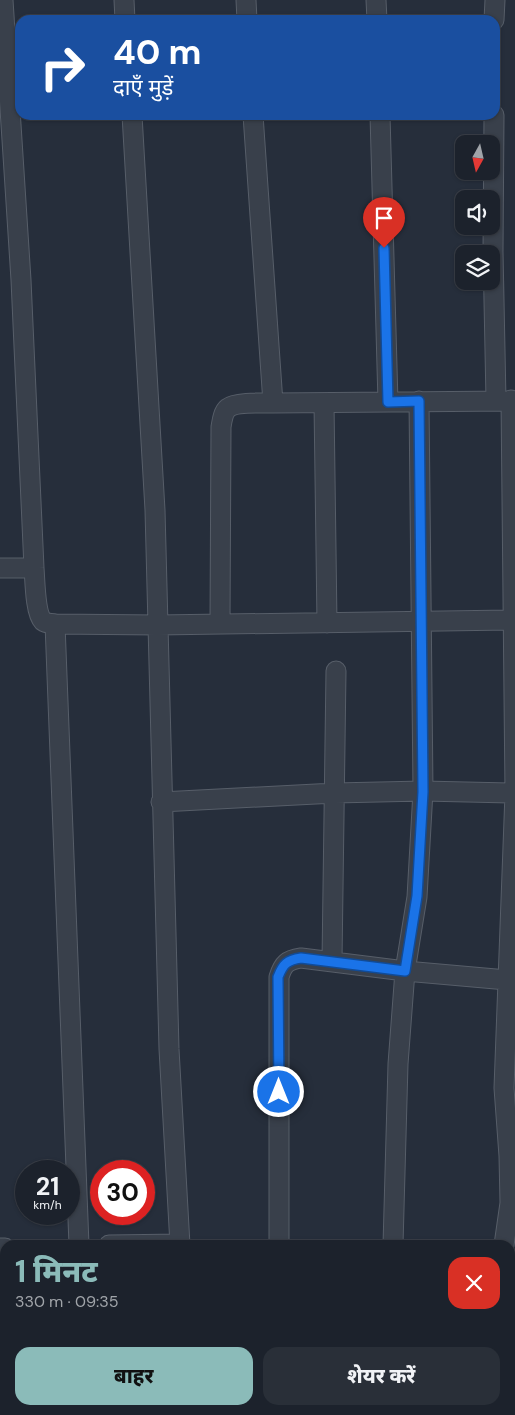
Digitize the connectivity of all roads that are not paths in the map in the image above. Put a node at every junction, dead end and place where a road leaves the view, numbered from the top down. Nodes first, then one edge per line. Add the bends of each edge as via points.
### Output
1 (3, 0) edge
2 (124, 0) edge
3 (246, 0) edge
4 (376, 0) edge
5 (495, 0) edge
6 (125, 15) edge
7 (247, 15) edge
8 (377, 15) edge
9 (494, 15) edge
10 (132, 120) edge
11 (253, 120) edge
12 (380, 120) edge
13 (494, 120) edge
14 (507, 400) edge
15 (419, 401) junction
16 (388, 402) junction
17 (274, 403) junction
18 (324, 403) junction
19 (0, 568) edge
20 (34, 568) junction
21 (512, 620) junction
22 (421, 621) junction
23 (326, 622) junction
24 (220, 623) junction
25 (55, 624) junction
26 (158, 625) junction
27 (336, 671) dead end
28 (423, 792) junction
29 (335, 793) junction
30 (515, 793) edge
31 (161, 802) junction
32 (332, 961) junction
33 (405, 971) junction
34 (507, 980) junction
35 (79, 1240) edge
36 (180, 1240) edge
37 (279, 1240) edge
38 (393, 1240) edge
39 (505, 1240) edge

1 - 20 street
2 - 6 street
3 - 7 street
4 - 8 street
5 - 9 street
10 - 26 street
11 - 17 street
12 - 16 street
13 - 14 street via 493,251
14 - 15 street
14 - 21 street
15 - 16 street
15 - 22 street
16 - 18 street
17 - 18 street
17 - 24 street via 238,404 228,407 223,415
18 - 23 street
19 - 20 street
20 - 25 street via 38,612 46,623
21 - 22 street
21 - 30 street
22 - 23 street
22 - 28 street
23 - 24 street
24 - 26 street
25 - 26 street
25 - 35 street
26 - 31 street
27 - 29 street
28 - 29 street
28 - 30 street
28 - 33 street via 417,896
29 - 31 street
29 - 32 street
30 - 34 street
31 - 36 street via 168,1049
32 - 33 street
32 - 37 street via 290,959 278,977
33 - 34 street
33 - 38 street via 398,1064
34 - 39 street via 504,1088 510,1203

